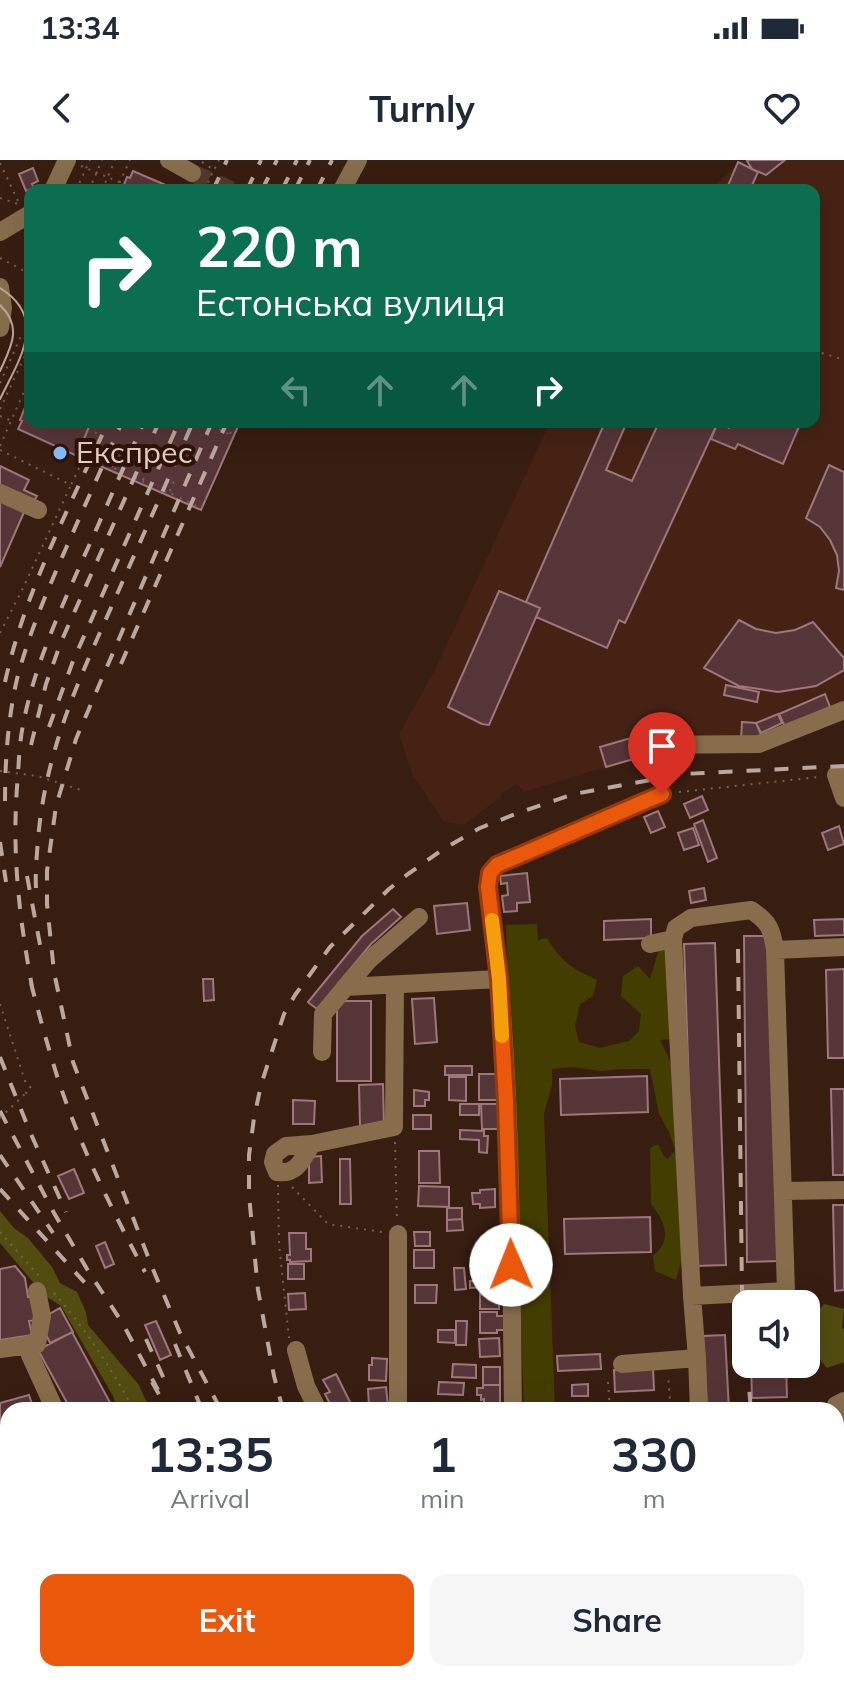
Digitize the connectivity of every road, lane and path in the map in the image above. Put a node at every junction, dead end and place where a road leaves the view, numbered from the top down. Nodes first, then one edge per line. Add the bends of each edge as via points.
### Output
1 (59, 160) edge
2 (90, 160) edge
3 (102, 160) edge
4 (115, 160) edge
5 (129, 160) edge
6 (169, 160) edge
7 (219, 160) edge
8 (358, 160) edge
9 (0, 163) edge
10 (73, 163) edge
11 (86, 168) junction
12 (200, 168) joint
13 (214, 170) junction
14 (96, 173) junction
15 (107, 177) junction
16 (119, 182) joint
17 (48, 184) edge
18 (64, 184) edge
19 (81, 184) edge
20 (91, 184) edge
21 (104, 184) edge
22 (208, 184) edge
23 (345, 184) edge
24 (0, 198) edge
25 (24, 211) edge
26 (24, 212) edge
27 (24, 215) edge
28 (0, 232) edge
29 (0, 258) edge
30 (24, 271) edge
31 (0, 288) edge
32 (0, 328) edge
33 (21, 336) dead end
34 (820, 352) edge
35 (24, 358) edge
36 (844, 360) edge
37 (0, 383) edge
38 (24, 393) edge
39 (0, 409) edge
40 (0, 416) edge
41 (11, 421) junction
42 (99, 428) edge
43 (217, 428) edge
44 (233, 428) edge
45 (84, 445) dead end
46 (0, 448) edge
47 (88, 456) junction
48 (115, 457) dead end
49 (107, 465) dead end
50 (111, 467) junction
51 (147, 470) dead end
52 (120, 471) dead end
53 (135, 478) dead end
54 (142, 481) junction
55 (174, 481) dead end
56 (150, 484) dead end
57 (71, 485) junction
58 (164, 491) dead end
59 (0, 493) edge
60 (169, 493) junction
61 (207, 497) dead end
62 (38, 510) dead end
63 (0, 633) edge
64 (844, 710) edge
65 (643, 745) joint
66 (0, 771) edge
67 (840, 775) edge
68 (81, 790) dead end
69 (662, 794) junction
70 (844, 798) edge
71 (419, 917) dead end
72 (673, 939) junction
73 (650, 944) dead end
74 (844, 947) edge
75 (775, 950) junction
76 (499, 979) junction
77 (395, 985) junction
78 (345, 987) junction
79 (0, 1004) edge
80 (322, 1052) dead end
81 (0, 1118) edge
82 (394, 1127) junction
83 (277, 1172) junction
84 (844, 1190) edge
85 (783, 1191) junction
86 (0, 1232) edge
87 (398, 1234) junction
88 (41, 1285) junction
89 (692, 1296) junction
90 (28, 1344) junction
91 (0, 1349) edge
92 (296, 1350) joint
93 (697, 1358) junction
94 (667, 1360) junction
95 (622, 1364) dead end
96 (608, 1382) dead end
97 (51, 1402) edge
98 (130, 1402) edge
99 (314, 1402) edge
100 (398, 1402) edge
101 (513, 1402) edge
102 (609, 1402) edge
103 (668, 1402) edge
104 (699, 1402) edge

1 - 17 street
2 - 11 path
3 - 14 path
4 - 15 path
5 - 16 path
6 - 12 street
7 - 13 path
8 - 23 street
9 - 25 path
10 - 11 path
10 - 18 street
11 - 14 path
11 - 19 path
12 - 13 path
13 - 22 path
14 - 15 path
14 - 20 path
15 - 16 path
15 - 21 path
24 - 26 path
27 - 28 street via 15,230
29 - 30 path
31 - 32 street
33 - 37 path
34 - 36 path
35 - 39 path
38 - 41 path
40 - 41 path
41 - 46 path
42 - 47 path
43 - 44 path via 231,435
45 - 47 path via 80,452
46 - 57 path
47 - 57 path
48 - 50 path
49 - 50 path
50 - 52 path
51 - 54 path
53 - 54 path
54 - 56 path
55 - 60 path
57 - 63 path
58 - 60 path
59 - 62 street
60 - 61 path via 201,508
64 - 65 street via 759,744
65 - 69 path
66 - 68 path
67 - 69 path
67 - 70 street
69 - 76 street via 497,865 488,887
71 - 78 street
72 - 73 street
72 - 75 street via 676,928 691,918 751,910 772,930
72 - 89 street
74 - 75 street
75 - 85 street
76 - 77 street
76 - 101 street
77 - 78 street
77 - 82 street
78 - 80 street via 323,1014
79 - 81 path, bridge via 31,1088
82 - 83 street via 312,1144 295,1170
82 - 87 path
83 - 87 path via 328,1224
83 - 92 path via 288,1336
84 - 85 street
85 - 89 street via 786,1291
86 - 88 path
87 - 100 street
88 - 90 street via 37,1344
88 - 98 path via 77,1319
89 - 93 street
90 - 91 street
90 - 97 street
92 - 99 street
93 - 94 street
93 - 104 street
94 - 95 street
94 - 103 path
96 - 102 path

